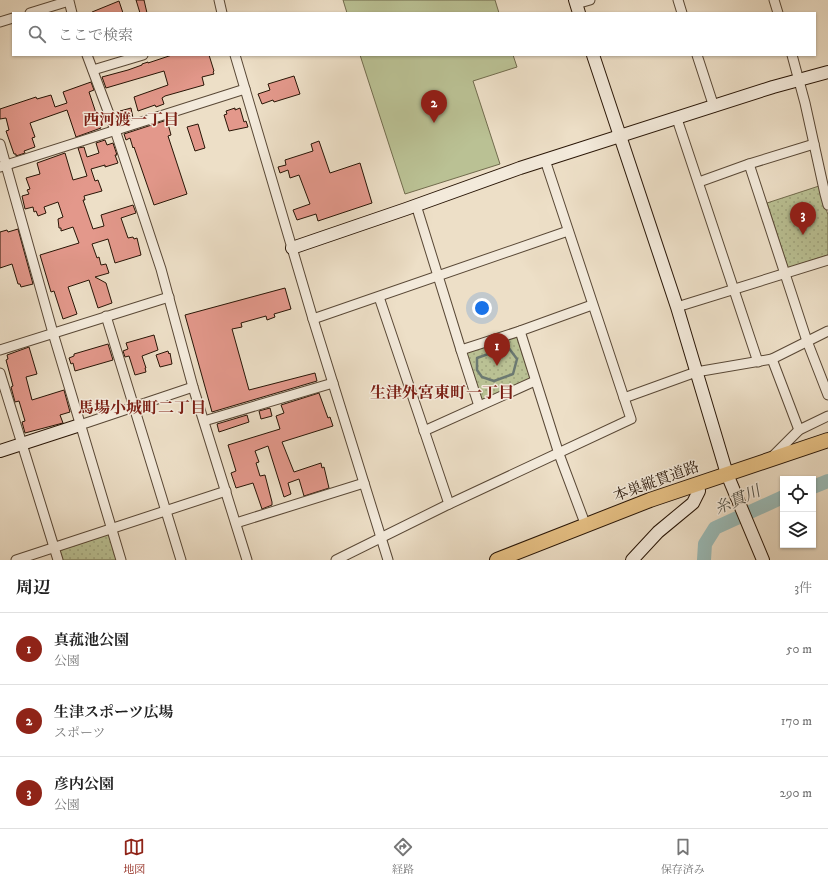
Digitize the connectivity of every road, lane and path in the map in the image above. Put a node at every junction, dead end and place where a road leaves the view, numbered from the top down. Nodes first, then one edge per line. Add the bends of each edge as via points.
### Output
1 (219, 0) edge
2 (590, 0) edge
3 (678, 0) edge
4 (774, 0) edge
5 (577, 6) edge
6 (33, 12) edge
7 (72, 12) edge
8 (222, 12) edge
9 (682, 12) edge
10 (778, 12) edge
11 (12, 18) edge
12 (0, 22) edge
13 (87, 56) edge
14 (140, 56) edge
15 (235, 56) edge
16 (593, 56) edge
17 (697, 56) edge
18 (792, 56) edge
19 (93, 70) junction
20 (828, 72) edge
21 (800, 79) junction
22 (245, 89) junction
23 (714, 107) junction
24 (677, 119) junction
25 (115, 130) junction
26 (620, 137) junction
27 (0, 144) edge
28 (814, 144) junction
29 (545, 160) junction
30 (749, 164) junction
31 (3, 166) edge
32 (698, 182) junction
33 (826, 194) edge
34 (416, 205) junction
35 (828, 205) edge
36 (568, 231) junction
37 (292, 248) junction
38 (828, 260) edge
39 (785, 273) junction
40 (438, 276) junction
41 (734, 288) junction
42 (169, 297) junction
43 (379, 297) junction
44 (592, 305) junction
45 (677, 307) junction
46 (106, 316) junction
47 (313, 319) junction
48 (828, 330) edge
49 (520, 331) junction
50 (53, 333) junction
51 (807, 341) junction
52 (0, 350) edge
53 (461, 350) junction
54 (772, 359) junction
55 (758, 362) junction
56 (696, 372) junction
57 (0, 373) edge
58 (535, 381) junction
59 (333, 383) junction
60 (193, 387) junction
61 (828, 395) edge
62 (624, 398) junction
63 (134, 406) junction
64 (479, 406) junction
65 (828, 416) edge
66 (204, 421) junction
67 (80, 425) junction
68 (799, 430) junction
69 (424, 431) junction
70 (828, 440) edge
71 (22, 444) junction
72 (828, 447) edge
73 (0, 451) edge
74 (559, 454) junction
75 (770, 460) junction
76 (728, 477) junction
77 (364, 483) junction
78 (226, 491) junction
79 (699, 491) junction
80 (449, 504) junction
81 (166, 511) junction
82 (236, 523) junction
83 (586, 526) junction
84 (111, 528) junction
85 (382, 538) junction
86 (54, 548) junction
87 (16, 560) edge
88 (58, 560) edge
89 (121, 560) edge
90 (181, 560) edge
91 (247, 560) edge
92 (336, 560) edge
93 (388, 560) edge
94 (497, 560) edge
95 (516, 560) edge
96 (632, 560) edge
97 (764, 560) edge

1 - 8 street
2 - 5 street
3 - 9 street
4 - 10 street
6 - 7 street via 69,1
11 - 12 street
13 - 19 street
14 - 19 street
15 - 22 street
16 - 26 street
17 - 23 street
18 - 21 street
19 - 25 street
20 - 21 street
21 - 23 street
21 - 28 street
22 - 25 street
22 - 37 street
23 - 24 street
24 - 26 street
24 - 32 street
25 - 31 street
25 - 42 street
26 - 29 street
26 - 45 street
27 - 31 street
28 - 30 street
28 - 33 street
29 - 34 street
29 - 36 street
30 - 32 street
30 - 39 street
31 - 50 street
32 - 41 street
33 - 35 street
34 - 37 street
34 - 40 street
36 - 40 street
36 - 44 street
37 - 47 street
38 - 39 street
39 - 41 street
39 - 51 street
40 - 43 street
40 - 53 street
41 - 45 street
41 - 55 street
42 - 46 street
42 - 60 street
43 - 47 street
43 - 69 street
44 - 49 street
44 - 62 street
45 - 56 street
46 - 50 street
46 - 63 street
47 - 59 street
48 - 51 street
49 - 53 street
49 - 58 street
50 - 52 street
50 - 67 street
51 - 54 street
51 - 61 street
53 - 64 street
54 - 55 street
54 - 68 street
55 - 56 street
56 - 62 street
56 - 76 street
57 - 71 street
58 - 64 street
58 - 74 street
59 - 66 street
59 - 77 street
60 - 63 street
60 - 66 street
62 - 74 street via 631,419
63 - 67 street
63 - 81 street
64 - 69 street
65 - 68 street
66 - 78 street
67 - 71 street
67 - 84 street
68 - 75 street
69 - 80 street
70 - 75 main road, 本巣縦貫道路
71 - 73 street
71 - 86 street
72 - 76 main road, 本巣縦貫道路
74 - 80 street
74 - 83 street
75 - 76 main road, 本巣縦貫道路
76 - 79 main road, 本巣縦貫道路
76 - 83 main road, 本巣縦貫道路 via 650,500
76 - 97 street
77 - 82 street
77 - 85 street
78 - 81 street
78 - 82 street
79 - 95 main road, 本巣縦貫道路
79 - 96 street via 693,503
80 - 85 street
81 - 84 street
81 - 90 street
82 - 91 street
83 - 94 main road, 本巣縦貫道路
84 - 86 street
84 - 89 street
85 - 92 street
85 - 93 street
86 - 87 street
86 - 88 street

